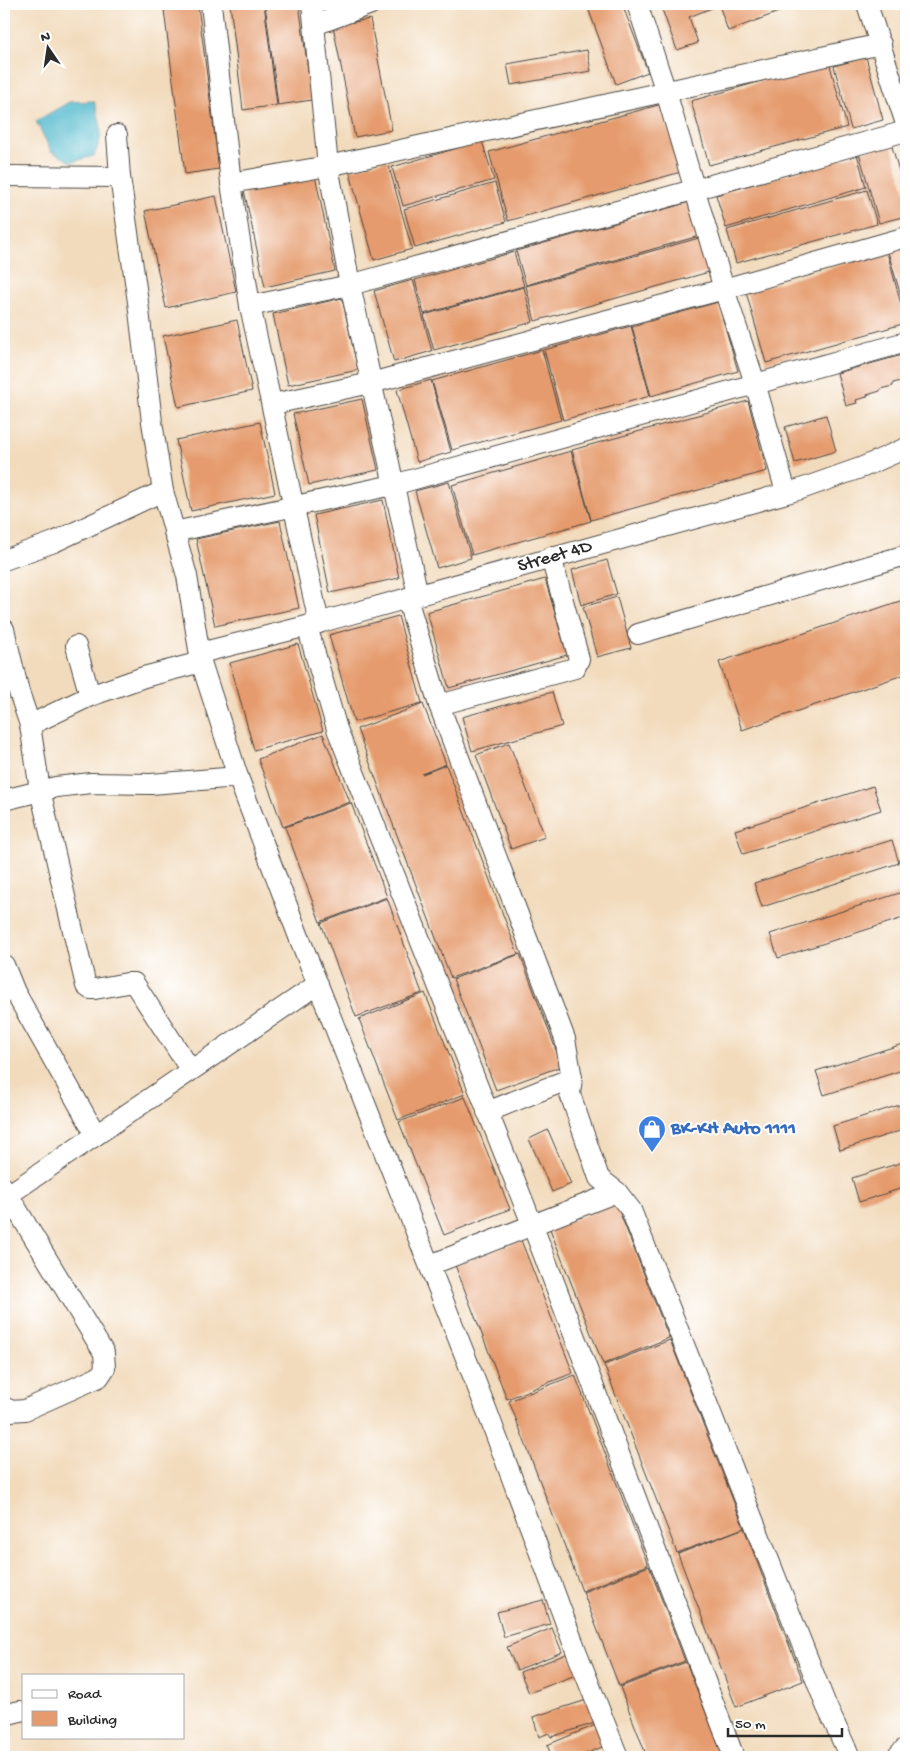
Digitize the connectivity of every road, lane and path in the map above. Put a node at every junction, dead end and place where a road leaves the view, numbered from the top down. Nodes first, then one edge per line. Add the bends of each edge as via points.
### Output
1 (211, 4) edge
2 (312, 4) edge
3 (371, 4) edge
4 (637, 4) edge
5 (867, 4) edge
6 (315, 25) junction
7 (882, 44) junction
8 (666, 92) junction
9 (906, 124) edge
10 (906, 131) edge
11 (117, 135) dead end
12 (328, 166) junction
13 (4, 176) edge
14 (120, 177) junction
15 (231, 183) junction
16 (695, 190) junction
17 (906, 237) edge
18 (350, 285) junction
19 (724, 289) junction
20 (250, 306) junction
21 (906, 342) edge
22 (754, 383) junction
23 (371, 384) junction
24 (273, 404) junction
25 (906, 448) edge
26 (393, 484) junction
27 (163, 491) junction
28 (786, 492) junction
29 (294, 507) junction
30 (174, 532) junction
31 (906, 555) edge
32 (551, 558) junction
33 (4, 560) edge
34 (412, 597) junction
35 (313, 624) junction
36 (4, 629) edge
37 (638, 634) dead end
38 (76, 646) dead end
39 (6, 649) edge
40 (200, 657) junction
41 (11, 694) edge
42 (90, 696) junction
43 (439, 705) junction
44 (30, 725) junction
45 (238, 777) junction
46 (40, 790) junction
47 (4, 800) edge
48 (4, 965) edge
49 (318, 984) junction
50 (190, 1069) junction
51 (572, 1078) junction
52 (487, 1112) junction
53 (96, 1135) junction
54 (6, 1192) edge
55 (617, 1192) junction
56 (532, 1224) junction
57 (430, 1265) junction
58 (4, 1407) edge
59 (906, 1754) edge
60 (618, 1757) edge
61 (734, 1757) edge
62 (850, 1757) edge
63 (902, 1757) edge

1 - 15 street
2 - 6 street
3 - 6 street
4 - 8 street
5 - 7 street
6 - 12 street
7 - 8 street
7 - 9 street
8 - 12 street
8 - 16 street
10 - 16 street
11 - 14 street
12 - 15 street
12 - 18 street
13 - 14 street
14 - 27 street
15 - 20 street
16 - 18 street
16 - 19 street
17 - 19 street
18 - 20 street
18 - 23 street
19 - 22 street
19 - 23 street
20 - 24 street
21 - 22 street
22 - 26 street
22 - 28 street
23 - 24 street
23 - 26 street
24 - 29 street
25 - 28 street, Street 4D via 863,467
26 - 29 street
26 - 34 street
27 - 30 street
27 - 33 street via 54,542
28 - 32 street, Street 4D
29 - 30 street
29 - 35 street
30 - 40 street via 187,576
31 - 37 street
32 - 34 street, Street 4D
32 - 43 street via 579,659 575,668
34 - 35 street, Street 4D
34 - 43 street
35 - 40 street, Street 4D
35 - 52 street via 337,729
36 - 39 street
38 - 42 street
39 - 41 street
40 - 42 street, Street 4D
40 - 45 street
41 - 44 street
42 - 44 street, Street 4D
43 - 51 street via 565,1039
44 - 46 street
45 - 46 street via 150,784 91,782
45 - 49 street
46 - 47 street
46 - 50 street via 86,986 95,989 134,983
48 - 53 street via 15,992
49 - 50 street
49 - 57 street
50 - 53 street
51 - 52 street
51 - 55 street via 570,1094 599,1178
52 - 56 street
53 - 54 street
54 - 58 street via 104,1353 105,1368 99,1377 25,1410 12,1411
55 - 56 street
55 - 62 street via 631,1210 826,1705
56 - 57 street
56 - 61 street
57 - 60 street
59 - 63 highway

